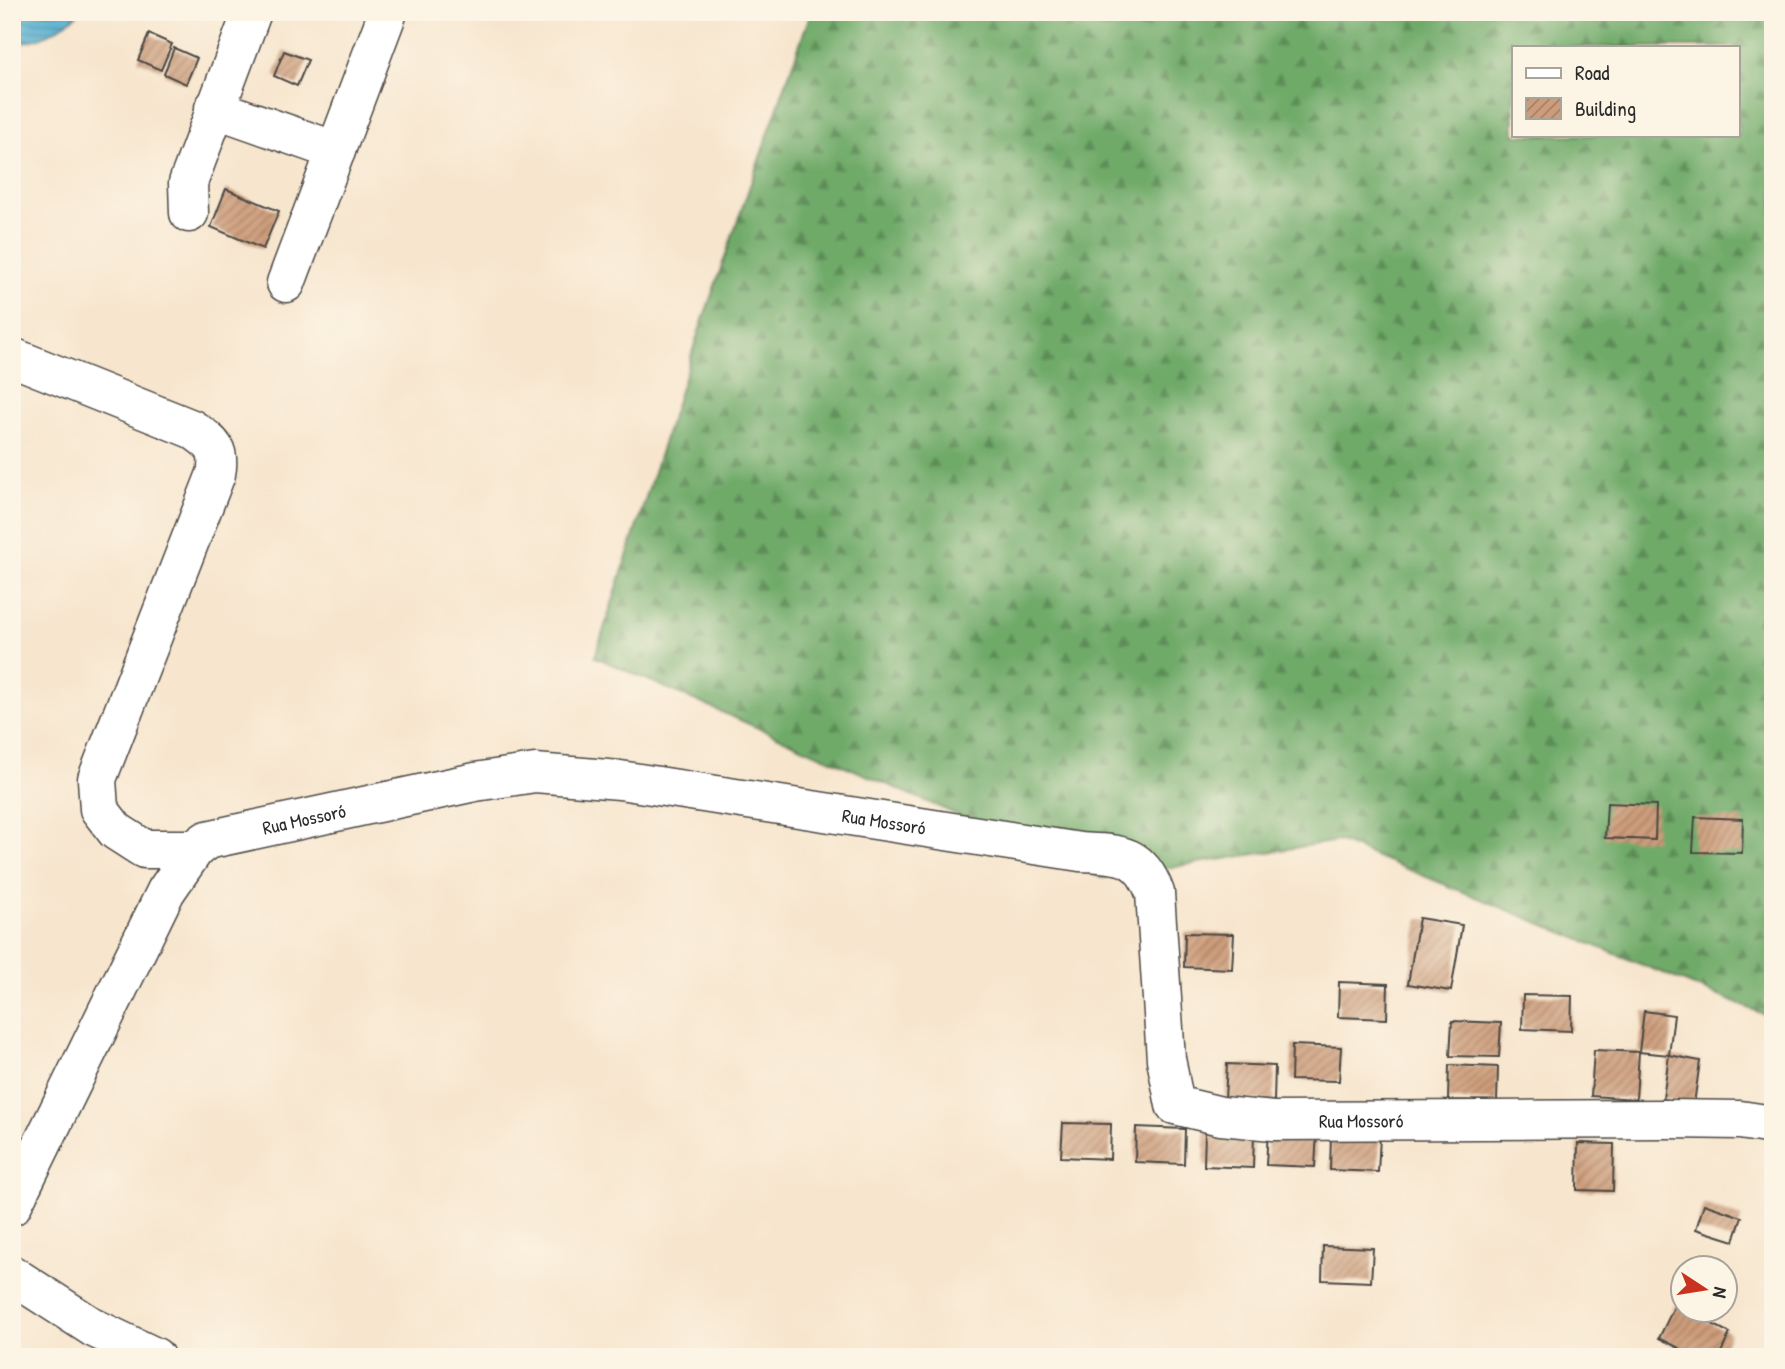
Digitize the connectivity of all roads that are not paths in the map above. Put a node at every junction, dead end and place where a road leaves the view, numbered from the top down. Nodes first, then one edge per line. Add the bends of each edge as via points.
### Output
1 (252, 12) edge
2 (388, 12) edge
3 (214, 108) junction
4 (336, 151) junction
5 (189, 213) dead end
6 (286, 282) dead end
7 (12, 357) edge
8 (195, 849) junction
9 (1773, 1125) edge
10 (12, 1206) edge
11 (12, 1275) edge
12 (155, 1357) edge

1 - 3 street
2 - 4 street
3 - 4 street
3 - 5 street via 188,183
4 - 6 street
7 - 8 street via 192,429 211,442 219,458 97,779 99,809 116,831 144,849
8 - 9 street, Rua Mossoró via 220,837 535,773 620,780 1115,854 1134,861 1148,874 1155,893 1166,1059 1175,1105 1273,1121 1668,1119
8 - 10 street via 166,891
11 - 12 street via 93,1328

